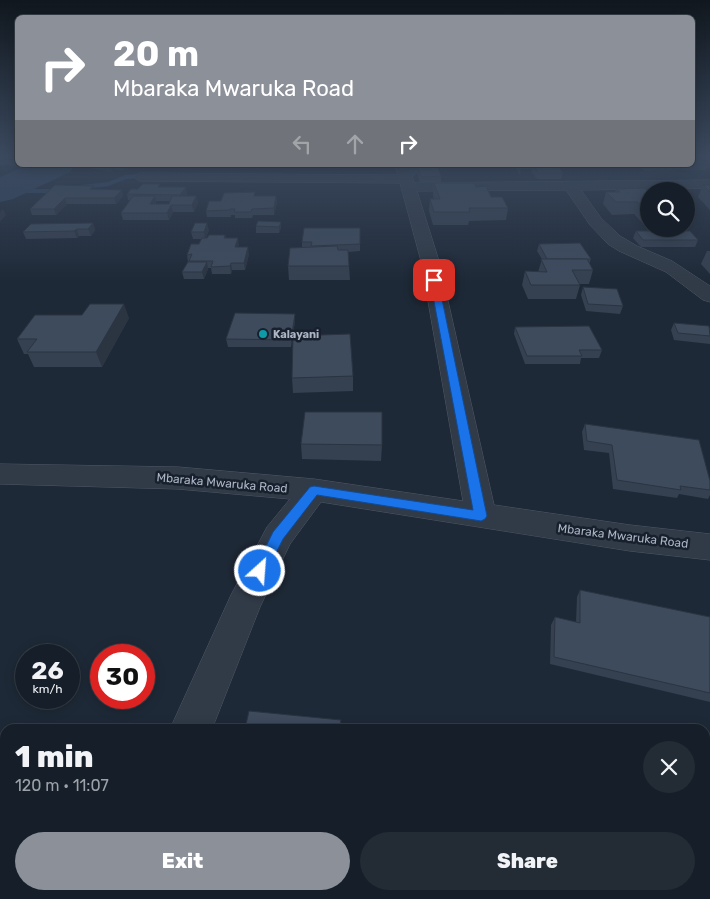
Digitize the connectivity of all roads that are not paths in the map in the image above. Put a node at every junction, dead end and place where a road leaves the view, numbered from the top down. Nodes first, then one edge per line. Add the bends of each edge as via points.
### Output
1 (412, 199) edge
2 (579, 199) edge
3 (710, 296) edge
4 (0, 474) edge
5 (314, 490) junction
6 (481, 516) junction
7 (710, 547) edge
8 (193, 724) edge

1 - 6 street via 430,261
2 - 3 street via 596,223 614,240 632,252 658,260 682,273
4 - 5 street, Mbaraka Mwaruka Road via 178,478
5 - 6 street, Mbaraka Mwaruka Road
5 - 8 street via 278,536 243,606
6 - 7 street, Mbaraka Mwaruka Road

